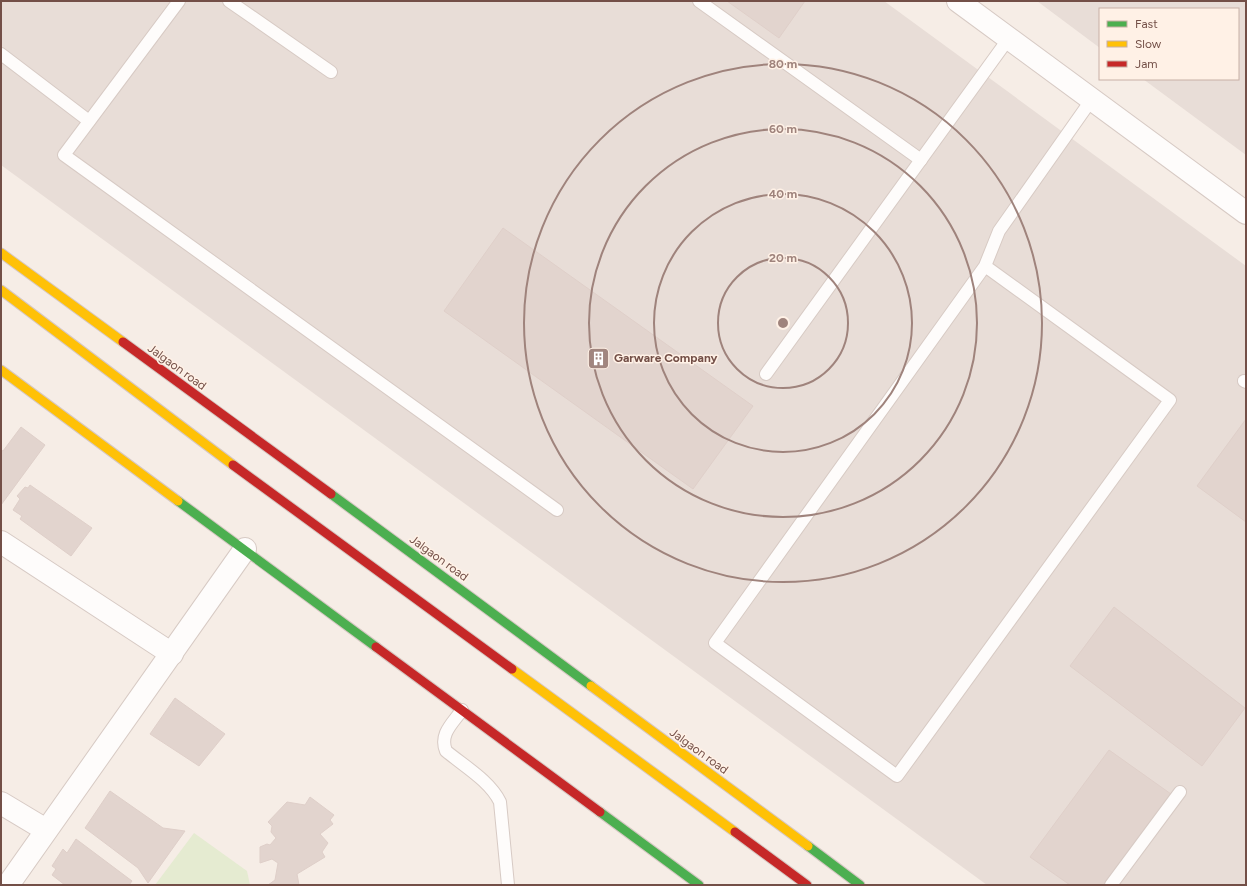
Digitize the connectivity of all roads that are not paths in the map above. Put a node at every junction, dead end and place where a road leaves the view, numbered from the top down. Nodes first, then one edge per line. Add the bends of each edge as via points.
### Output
1 (179, 1) edge
2 (229, 1) edge
3 (699, 1) edge
4 (958, 1) edge
5 (1008, 38) junction
6 (1, 54) edge
7 (331, 72) dead end
8 (1092, 99) junction
9 (89, 120) junction
10 (921, 160) junction
11 (1246, 213) edge
12 (1, 253) edge
13 (985, 266) junction
14 (1, 290) edge
15 (1, 370) edge
16 (766, 374) dead end
17 (557, 510) dead end
18 (1, 542) edge
19 (245, 549) junction
20 (172, 654) junction
21 (462, 710) junction
22 (1180, 792) dead end
23 (1, 803) edge
24 (46, 830) junction
25 (8, 885) edge
26 (508, 885) edge
27 (699, 885) edge
28 (807, 885) edge
29 (860, 885) edge
30 (1111, 885) edge

1 - 9 lane
2 - 7 lane
3 - 10 lane
4 - 5 street
5 - 8 street
5 - 10 lane
6 - 9 lane
8 - 11 street
8 - 13 lane via 999,231
9 - 17 lane via 64,155
10 - 16 lane
12 - 29 main road, Jalgaon road
13 - 13 lane via 1170,400 897,776 715,642
14 - 28 main road via 186,431
15 - 19 main road
18 - 20 street
19 - 20 street
19 - 21 main road
20 - 24 street
21 - 26 lane via 444,736 443,744 446,751 490,786 500,802
21 - 27 main road
22 - 30 lane
23 - 24 street
24 - 25 street

